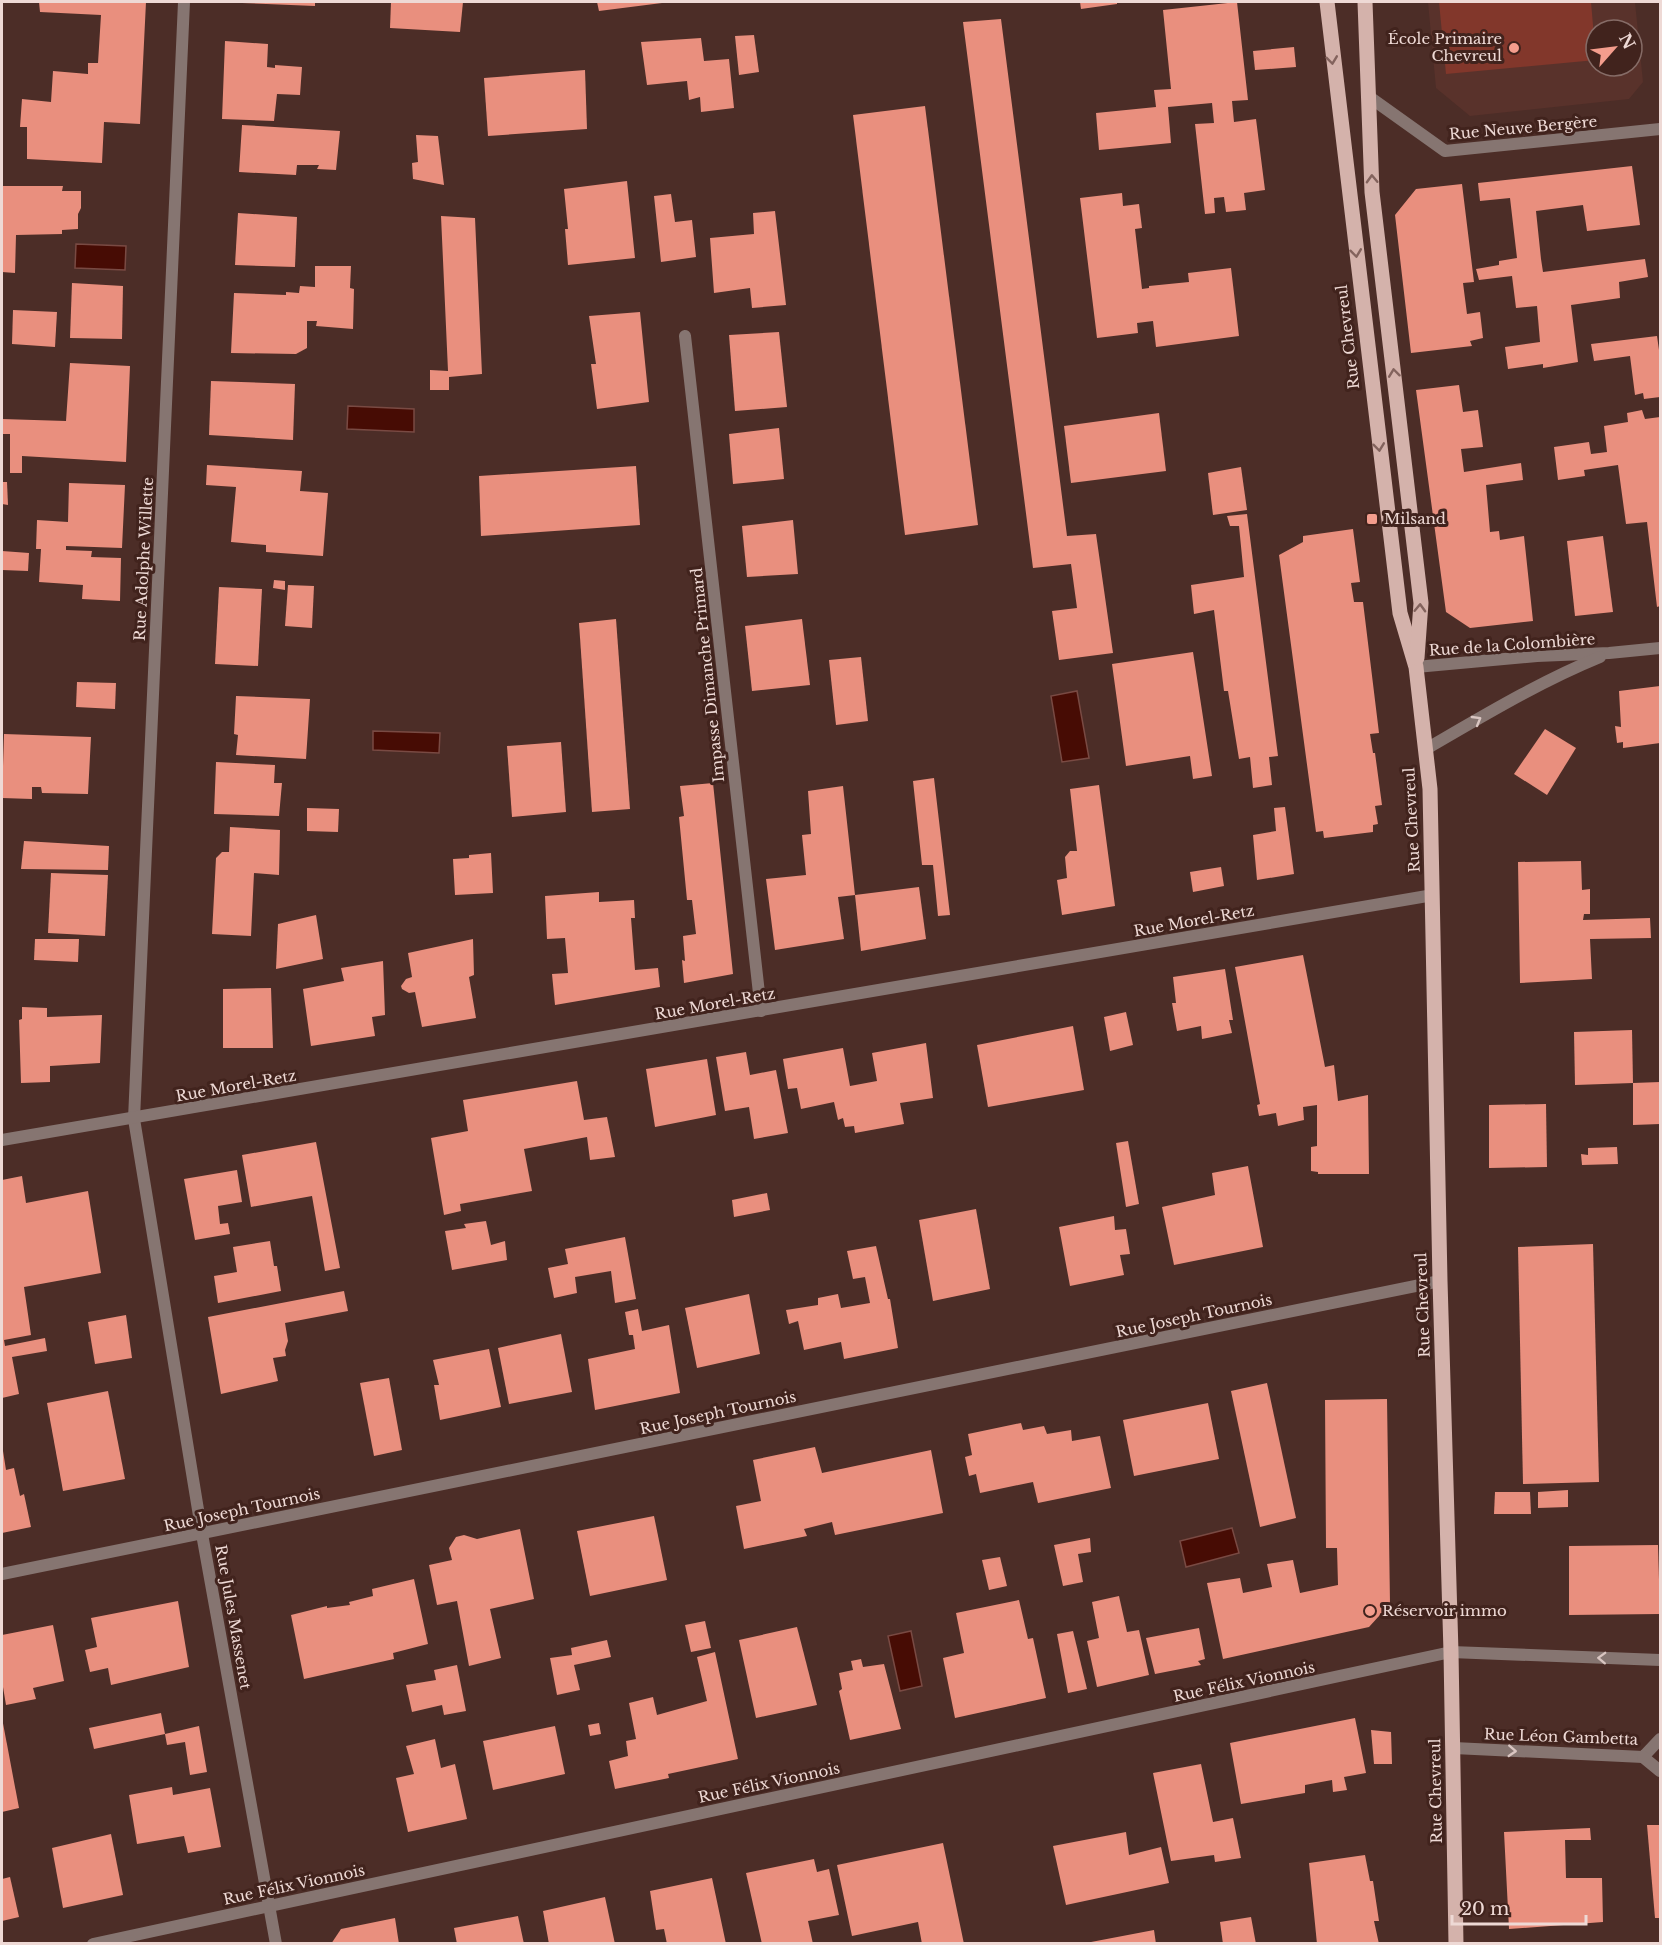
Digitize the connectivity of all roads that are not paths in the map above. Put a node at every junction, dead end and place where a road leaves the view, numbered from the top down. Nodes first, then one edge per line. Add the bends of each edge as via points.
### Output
1 (184, 2) edge
2 (1327, 2) edge
3 (1365, 2) edge
4 (1368, 96) junction
5 (1660, 129) edge
6 (685, 336) dead end
7 (1660, 648) edge
8 (1609, 653) junction
9 (1416, 667) junction
10 (1426, 749) junction
11 (1433, 895) junction
12 (761, 1011) junction
13 (134, 1119) junction
14 (2, 1140) edge
15 (1440, 1281) junction
16 (202, 1534) junction
17 (2, 1575) edge
18 (1451, 1652) junction
19 (1660, 1660) edge
20 (1660, 1739) edge
21 (1454, 1748) junction
22 (1643, 1756) junction
23 (1660, 1771) edge
24 (269, 1906) junction
25 (93, 1944) edge
26 (276, 1944) edge
27 (1456, 1944) edge

1 - 13 street, Rue Adolphe Willette
2 -> 9 main road, Rue Chevreul via 1400,613
3 - 4 main road, Rue Chevreul
4 - 5 street, Rue Neuve Bergère via 1445,151
9 -> 4 main road, Rue Chevreul via 1421,603 1372,192
6 - 12 street, Impasse Dimanche Primard
7 - 8 street, Rue de la Colombière
8 - 9 street, Rue de la Colombière
10 -> 8 street, Rue de la Colombière via 1514,698
9 - 10 main road, Rue Chevreul
10 - 11 main road, Rue Chevreul
11 - 12 street, Rue Morel-Retz
11 - 15 main road, Rue Chevreul
12 - 13 street, Rue Morel-Retz
13 - 14 street, Rue Morel-Retz
13 - 16 street, Rue Jules Massenet
15 - 16 street, Rue Joseph Tournois
15 - 18 main road, Rue Chevreul
16 - 17 street, Rue Joseph Tournois
16 - 24 street, Rue Jules Massenet
19 -> 18 street
18 - 21 main road, Rue Chevreul
18 - 24 street, Rue Félix Vionnois
20 - 22 street, Rue Léon Gambetta
21 -> 22 street, Rue Léon Gambetta
21 - 27 main road, Rue Chevreul
22 - 23 street
24 - 25 street, Rue Félix Vionnois
24 - 26 street, Rue Jules Massenet

